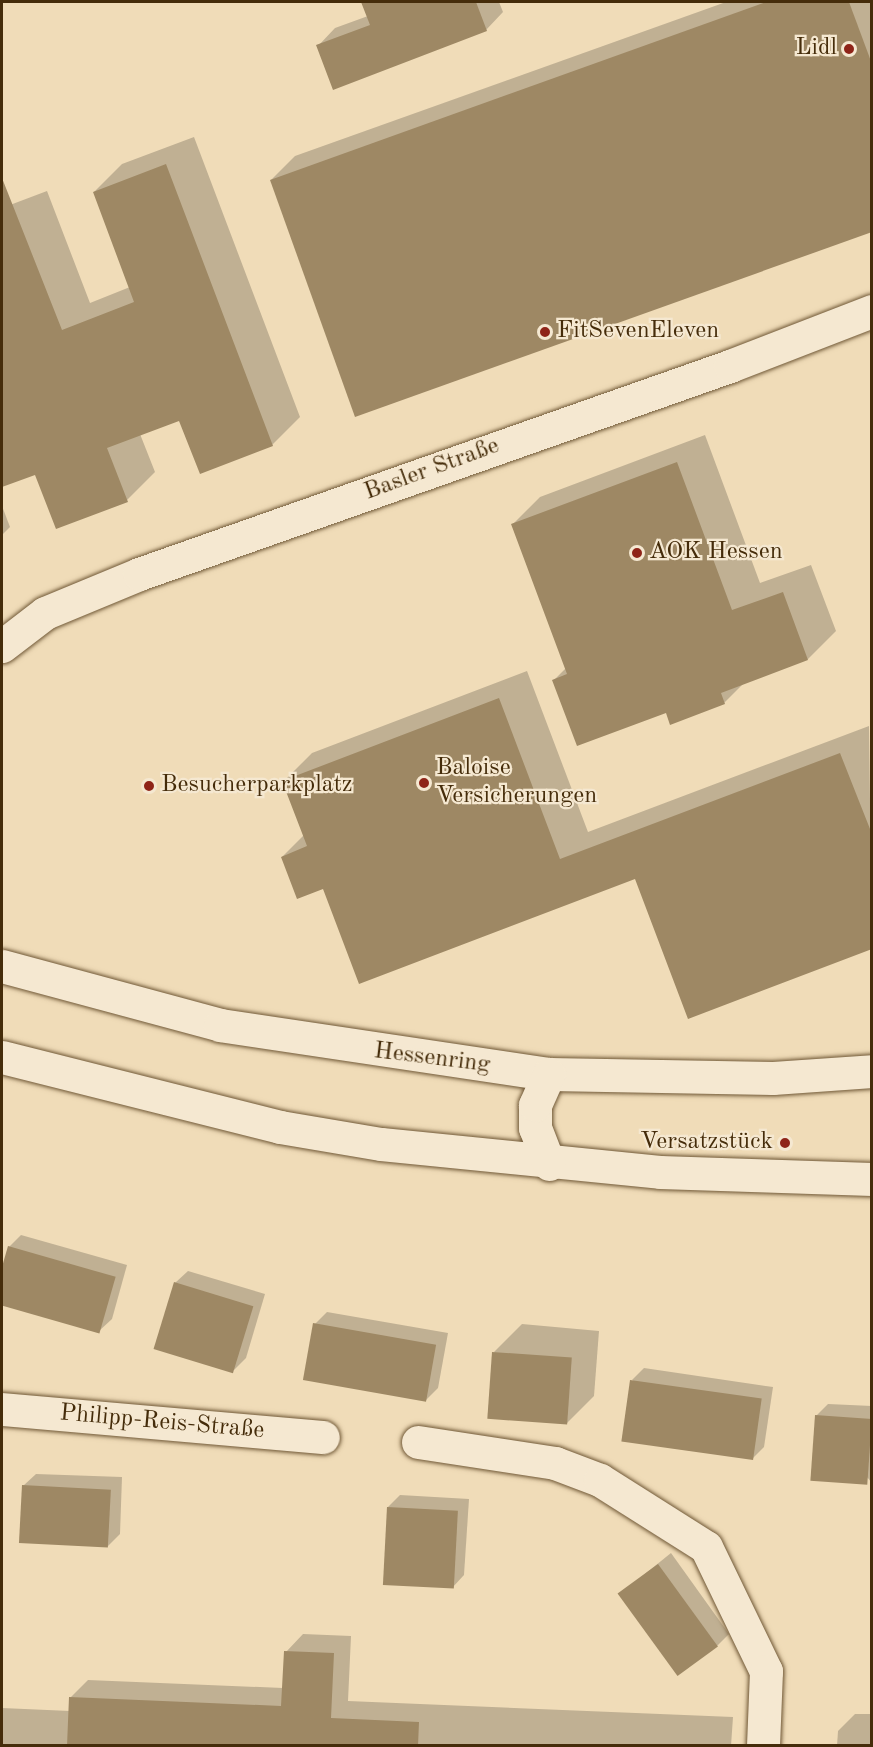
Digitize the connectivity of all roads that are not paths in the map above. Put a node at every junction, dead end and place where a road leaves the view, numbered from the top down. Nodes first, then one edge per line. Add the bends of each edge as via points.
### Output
1 (872, 311) edge
2 (2, 646) edge
3 (2, 966) edge
4 (8, 1063) edge
5 (872, 1071) edge
6 (549, 1074) junction
7 (549, 1164) junction
8 (872, 1179) edge
9 (2, 1409) edge
10 (323, 1437) dead end
11 (418, 1442) dead end
12 (763, 1746) edge

1 - 2 street, Basler Straße via 730,366 139,574 45,613
3 - 6 street, Hessenring via 220,1025
4 - 7 street via 280,1127
5 - 6 street, Hessenring via 773,1078
6 - 7 street via 535,1105 536,1128
7 - 8 street
9 - 10 street, Philipp-Reis-Straße
11 - 12 street via 555,1463 600,1480 706,1547 766,1671

